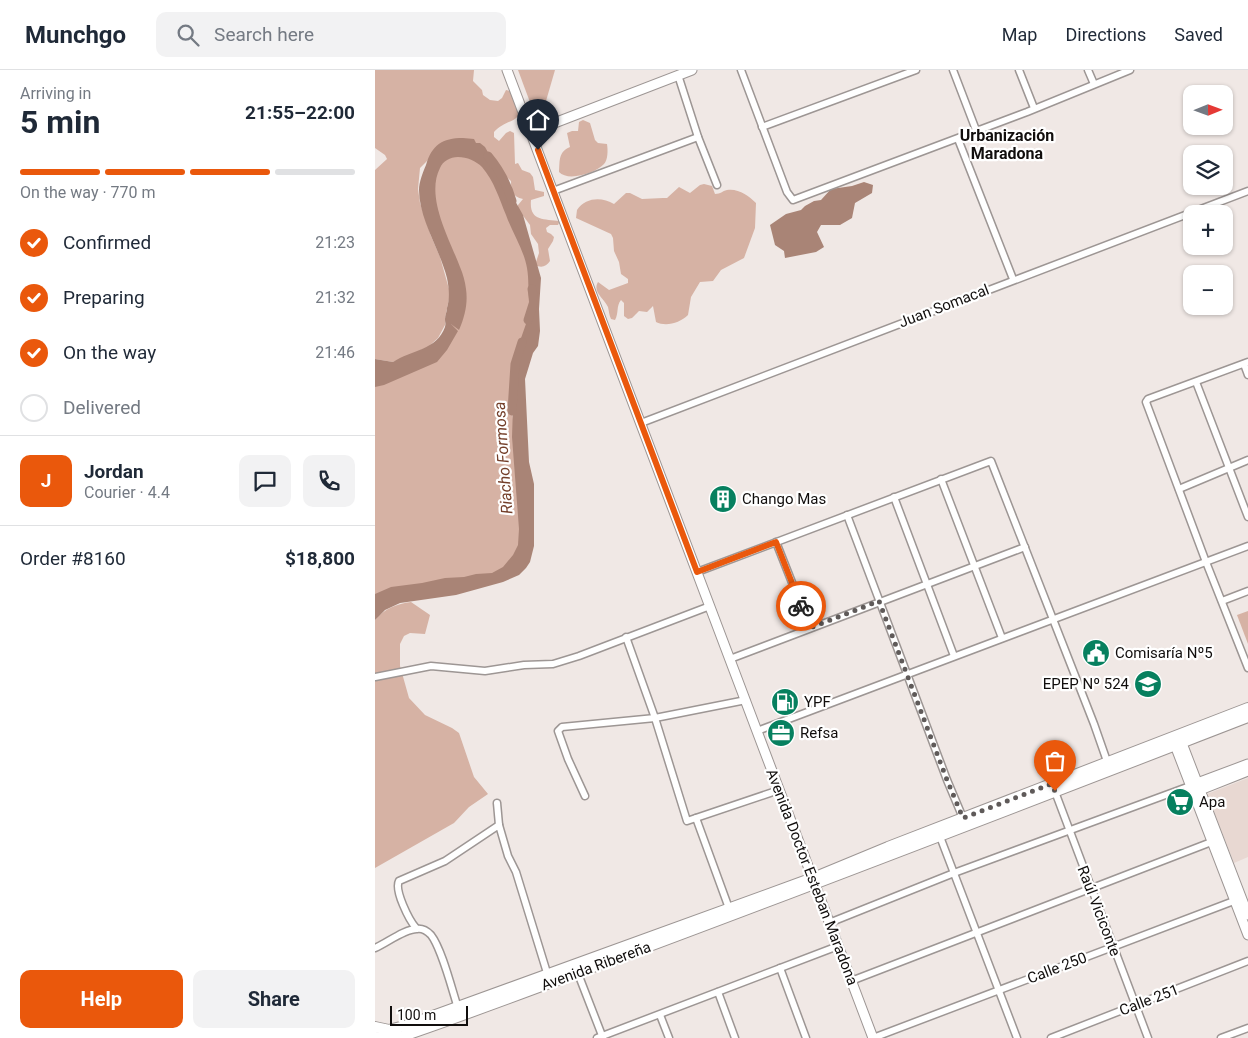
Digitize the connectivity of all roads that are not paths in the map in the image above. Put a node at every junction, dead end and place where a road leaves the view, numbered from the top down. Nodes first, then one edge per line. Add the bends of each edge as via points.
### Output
1 (507, 70) edge
2 (692, 70) edge
3 (741, 70) edge
4 (916, 70) edge
5 (953, 70) edge
6 (1019, 70) edge
7 (1088, 70) edge
8 (1130, 70) edge
9 (678, 75) junction
10 (1093, 84) junction
11 (1034, 108) junction
12 (762, 127) junction
13 (976, 130) junction
14 (531, 132) junction
15 (698, 137) junction
16 (958, 139) junction
17 (717, 185) dead end
18 (1248, 190) edge
19 (553, 191) junction
20 (1013, 280) junction
21 (1246, 363) edge
22 (1248, 375) edge
23 (1196, 382) junction
24 (641, 423) junction
25 (1248, 460) edge
26 (1229, 468) junction
27 (941, 479) junction
28 (1179, 489) junction
29 (893, 497) junction
30 (847, 515) junction
31 (1248, 518) edge
32 (776, 542) junction
33 (1248, 546) edge
34 (1025, 547) junction
35 (1206, 562) junction
36 (973, 566) junction
37 (697, 572) junction
38 (926, 584) junction
39 (1248, 591) edge
40 (879, 601) junction
41 (1222, 601) junction
42 (710, 606) junction
43 (1053, 620) junction
44 (810, 628) junction
45 (626, 637) junction
46 (1002, 638) junction
47 (955, 656) junction
48 (729, 658) junction
49 (1248, 668) edge
50 (907, 674) junction
51 (375, 677) edge
52 (745, 700) junction
53 (1248, 708) edge
54 (1248, 717) edge
55 (655, 718) junction
56 (757, 731) junction
57 (1177, 740) junction
58 (1248, 764) edge
59 (1108, 766) junction
60 (1248, 771) edge
61 (1053, 787) junction
62 (1195, 788) junction
63 (779, 790) junction
64 (585, 796) dead end
65 (497, 803) dead end
66 (696, 818) junction
67 (963, 818) junction
68 (499, 825) junction
69 (1069, 831) junction
70 (938, 832) junction
71 (1215, 840) junction
72 (954, 873) junction
73 (814, 882) junction
74 (1091, 889) junction
75 (1238, 899) junction
76 (730, 912) junction
77 (1248, 915) edge
78 (829, 923) junction
79 (416, 928) junction
80 (977, 932) junction
81 (1248, 935) edge
82 (838, 946) junction
83 (1113, 947) junction
84 (375, 948) edge
85 (1248, 961) edge
86 (780, 968) junction
87 (576, 969) junction
88 (549, 979) junction
89 (851, 981) junction
90 (999, 990) junction
91 (718, 992) junction
92 (1135, 1005) junction
93 (459, 1012) junction
94 (660, 1015) junction
95 (375, 1027) edge
96 (1248, 1028) edge
97 (375, 1037) edge
98 (601, 1037) edge
99 (669, 1038) edge
100 (735, 1038) edge
101 (806, 1038) edge
102 (873, 1038) edge
103 (1017, 1038) edge
104 (1051, 1038) edge
105 (1147, 1038) edge
106 (1221, 1038) edge

1 - 14 main road, Avenida Doctor Esteban Maradona
2 - 9 main road
3 - 12 street
4 - 12 street
5 - 13 street
6 - 11 street
7 - 10 street
8 - 10 street
9 - 14 main road
9 - 15 street
10 - 11 street
11 - 13 street
12 - 16 street via 793,200
13 - 16 street
14 - 19 main road, Avenida Doctor Esteban Maradona
15 - 17 street
15 - 19 street
16 - 20 street
18 - 20 street, Juan Somacal
19 - 24 main road, Avenida Doctor Esteban Maradona
20 - 24 street, Juan Somacal
21 - 22 street
21 - 23 street
23 - 26 street
23 - 28 street via 1146,402
24 - 37 main road, Avenida Doctor Esteban Maradona
25 - 26 street
26 - 28 street
26 - 31 street
27 - 29 street
27 - 34 street via 991,461
27 - 36 street
28 - 35 street
29 - 30 street
29 - 38 street
30 - 32 street
30 - 40 street
32 - 37 street
32 - 44 street
33 - 35 street
34 - 36 street
34 - 43 street
35 - 41 street
35 - 43 street
36 - 38 street
36 - 46 street
37 - 42 main road, Avenida Doctor Esteban Maradona
38 - 40 street
38 - 47 street
39 - 41 street
40 - 44 street
40 - 50 street
41 - 49 street
42 - 45 street
42 - 48 main road, Avenida Doctor Esteban Maradona
43 - 46 street
43 - 59 street
44 - 48 street
45 - 51 street via 553,664 485,671 431,666
45 - 55 street
46 - 47 street
47 - 50 street
48 - 52 main road, Avenida Doctor Esteban Maradona
50 - 56 street
50 - 67 street
52 - 55 street
52 - 56 main road, Avenida Doctor Esteban Maradona
53 - 57 main road
54 - 57 main road
55 - 64 street via 558,730
55 - 66 street via 687,821
56 - 63 main road, Avenida Doctor Esteban Maradona
57 - 59 main road
57 - 62 main road
58 - 62 main road
59 - 61 main road
60 - 62 main road
61 - 67 main road
61 - 69 street, Raúl Viciconte
61 - 70 main road
62 - 69 street
62 - 71 main road
63 - 66 street
63 - 73 main road, Avenida Doctor Esteban Maradona
65 - 68 street
66 - 76 street
67 - 70 main road
68 - 79 street via 445,861 399,881 397,888
68 - 88 street
69 - 72 street
69 - 74 street, Raúl Viciconte
70 - 72 street
70 - 73 main road, Avenida Ribereña
71 - 74 street
71 - 75 main road
72 - 78 street
72 - 80 street
73 - 76 main road, Avenida Ribereña
73 - 78 main road, Avenida Doctor Esteban Maradona
74 - 80 street
74 - 83 street, Raúl Viciconte
75 - 77 main road
75 - 81 main road
75 - 83 street, Calle 250
76 - 87 main road, Avenida Ribereña
78 - 82 main road, Avenida Doctor Esteban Maradona
79 - 84 street
79 - 93 street via 425,930 437,945
80 - 89 street
80 - 90 street
82 - 86 street
82 - 89 main road, Avenida Doctor Esteban Maradona
83 - 90 street, Calle 250
83 - 92 street, Raúl Viciconte
85 - 92 street, Calle 251
86 - 91 street
86 - 101 street
87 - 88 main road, Avenida Ribereña
87 - 98 street
88 - 93 main road, Avenida Ribereña
89 - 102 main road, Avenida Doctor Esteban Maradona
90 - 102 street, Calle 250
90 - 103 street
91 - 94 street
91 - 100 street
92 - 104 street, Calle 251
92 - 105 street, Raúl Viciconte
93 - 95 main road, Avenida Ribereña via 389,1030
93 - 97 main road, Avenida Ribereña via 403,1036
94 - 98 street
94 - 99 street
96 - 106 street

